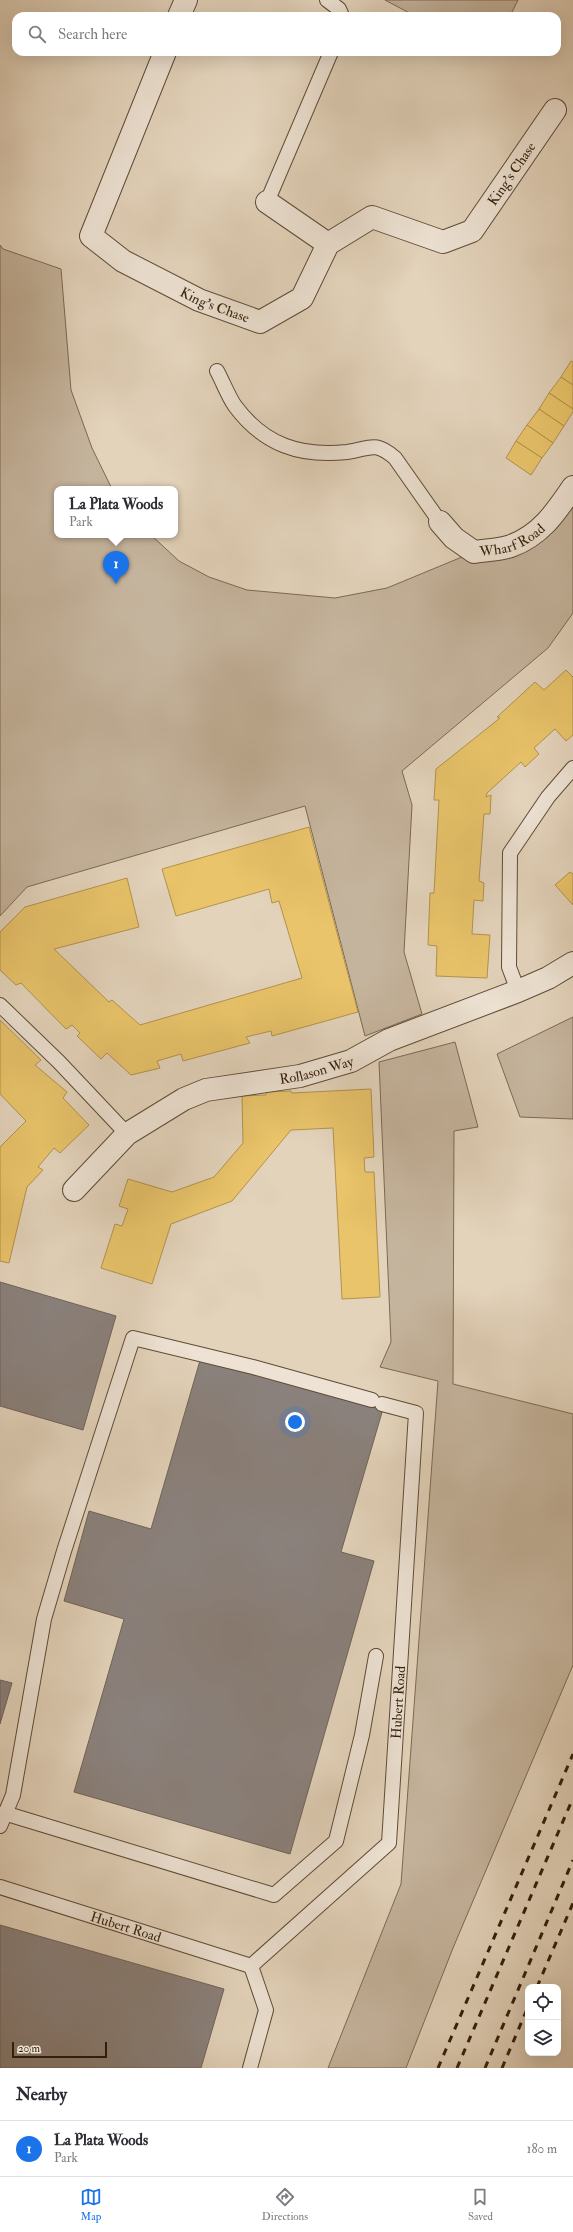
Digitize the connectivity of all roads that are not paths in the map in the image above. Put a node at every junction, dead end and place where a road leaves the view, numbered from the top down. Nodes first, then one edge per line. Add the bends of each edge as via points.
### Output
1 (186, 0) edge
2 (327, 0) edge
3 (181, 12) edge
4 (340, 12) edge
5 (163, 56) edge
6 (329, 56) edge
7 (555, 110) dead end
8 (266, 202) joint
9 (328, 244) junction
10 (217, 371) dead end
11 (573, 487) edge
12 (440, 522) joint
13 (573, 768) edge
14 (573, 963) edge
15 (518, 991) junction
16 (0, 1005) edge
17 (127, 1134) junction
18 (74, 1190) dead end
19 (376, 1656) dead end
20 (2, 1820) edge
21 (0, 1887) edge
22 (251, 1966) junction
23 (250, 2068) edge

1 - 3 street
2 - 4 lane
5 - 9 street, King's Chase via 91,236 123,261 199,300 260,322 302,298
6 - 8 lane
7 - 9 street, King's Chase via 472,231 443,242 372,217
8 - 9 street
10 - 12 lane via 234,405 258,432 290,449 320,454 350,452 369,446 385,450 395,458
11 - 12 street, Wharf Road via 552,518 535,534 510,547 474,552 454,538
13 - 15 lane via 548,797 510,853 509,967
14 - 15 street, Rollason Way via 548,978
15 - 17 street, Rollason Way via 389,1040 351,1061 300,1076 206,1090 184,1099
16 - 17 lane
17 - 18 street, Rollason Way
19 - 20 lane via 362,1734 336,1841 274,1895
20 - 22 lane, Hubert Road via 13,1795 44,1619 133,1338 253,1367 416,1413 388,1843
21 - 22 lane, Hubert Road
22 - 23 lane via 266,2010

